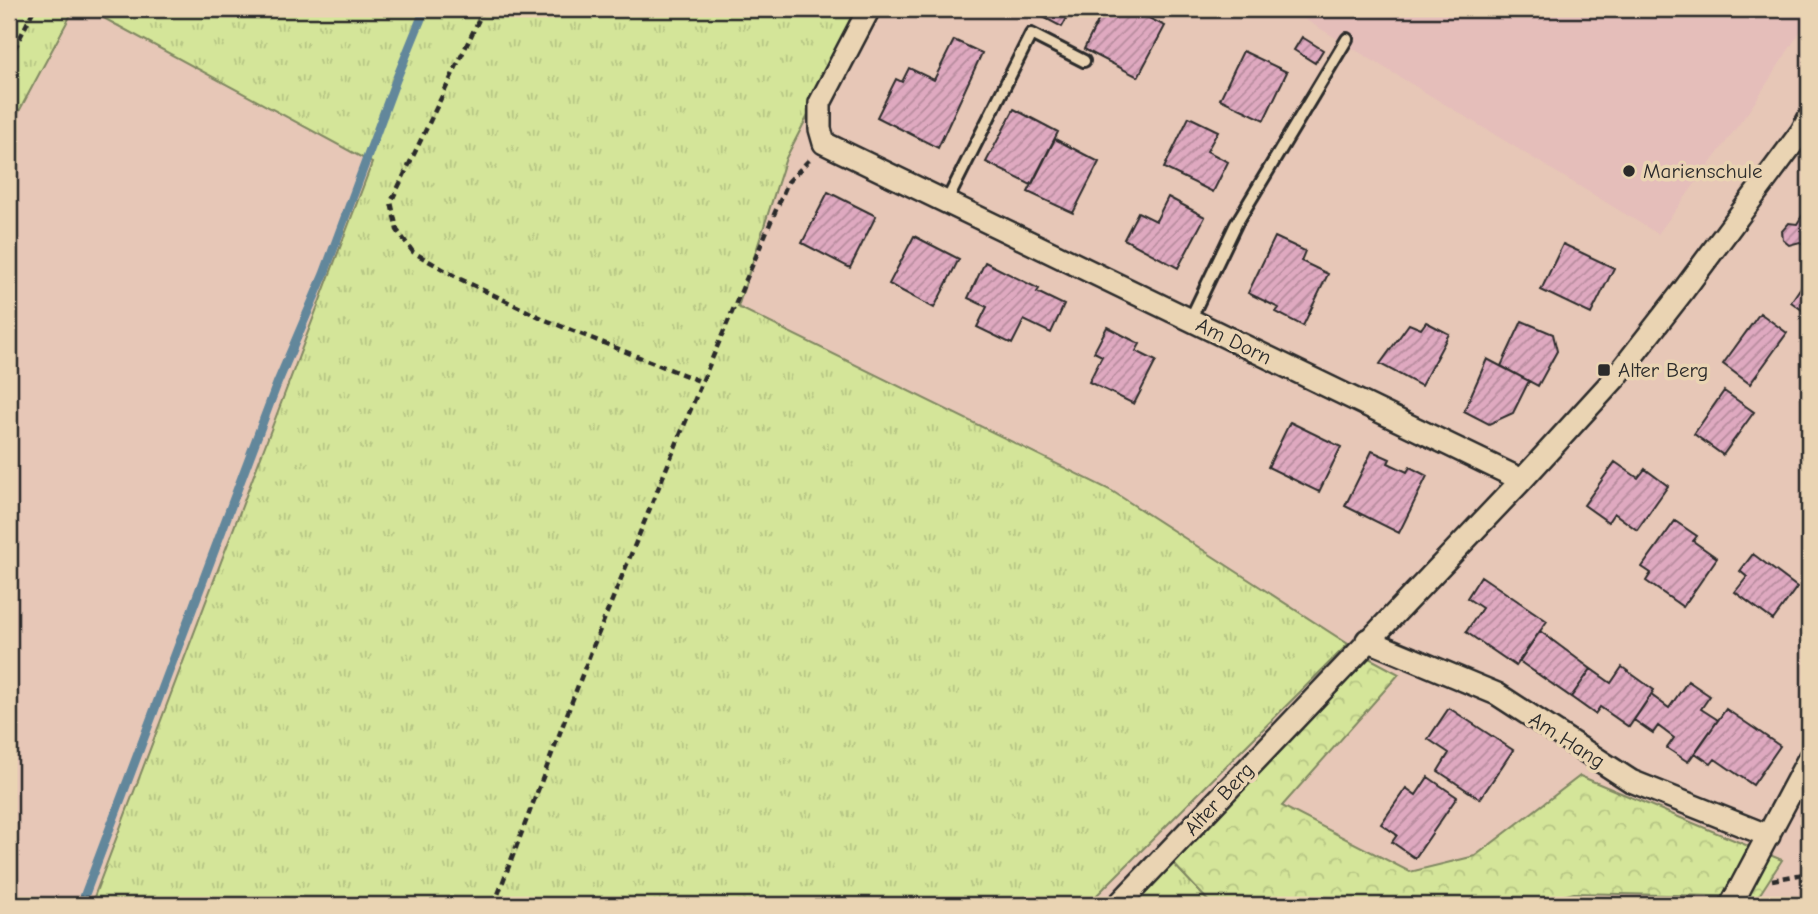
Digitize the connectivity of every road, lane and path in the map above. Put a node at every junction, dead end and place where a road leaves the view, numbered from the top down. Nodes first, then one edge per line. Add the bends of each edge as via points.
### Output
1 (34, 9) edge
2 (484, 9) edge
3 (869, 9) edge
4 (1347, 38) dead end
5 (9, 60) edge
6 (1084, 61) dead end
7 (1807, 129) edge
8 (824, 143) junction
9 (947, 201) junction
10 (1190, 320) junction
11 (702, 382) junction
12 (1522, 480) junction
13 (1367, 640) junction
14 (1809, 758) edge
15 (1769, 836) junction
16 (1809, 873) edge
17 (1747, 876) junction
18 (494, 905) edge
19 (1118, 905) edge
20 (1554, 905) edge
21 (1617, 905) edge
22 (1731, 905) edge

1 - 5 path
2 - 11 path via 391,202 397,230 413,252 460,279 548,321
3 - 8 street via 820,103
4 - 10 lane via 1236,225
6 - 9 lane via 1031,34
7 - 12 street, Alter Berg via 1616,377
8 - 9 street, Am Dorn
8 - 11 path via 788,183
9 - 10 street, Am Dorn
10 - 12 street, Am Dorn
11 - 18 path via 592,649
12 - 13 street, Alter Berg
13 - 15 street, Am Hang via 1497,694 1631,781
13 - 19 street, Alter Berg
14 - 15 street
15 - 17 street
16 - 17 path via 1773,880
17 - 22 street
20 - 21 path via 1571,900

